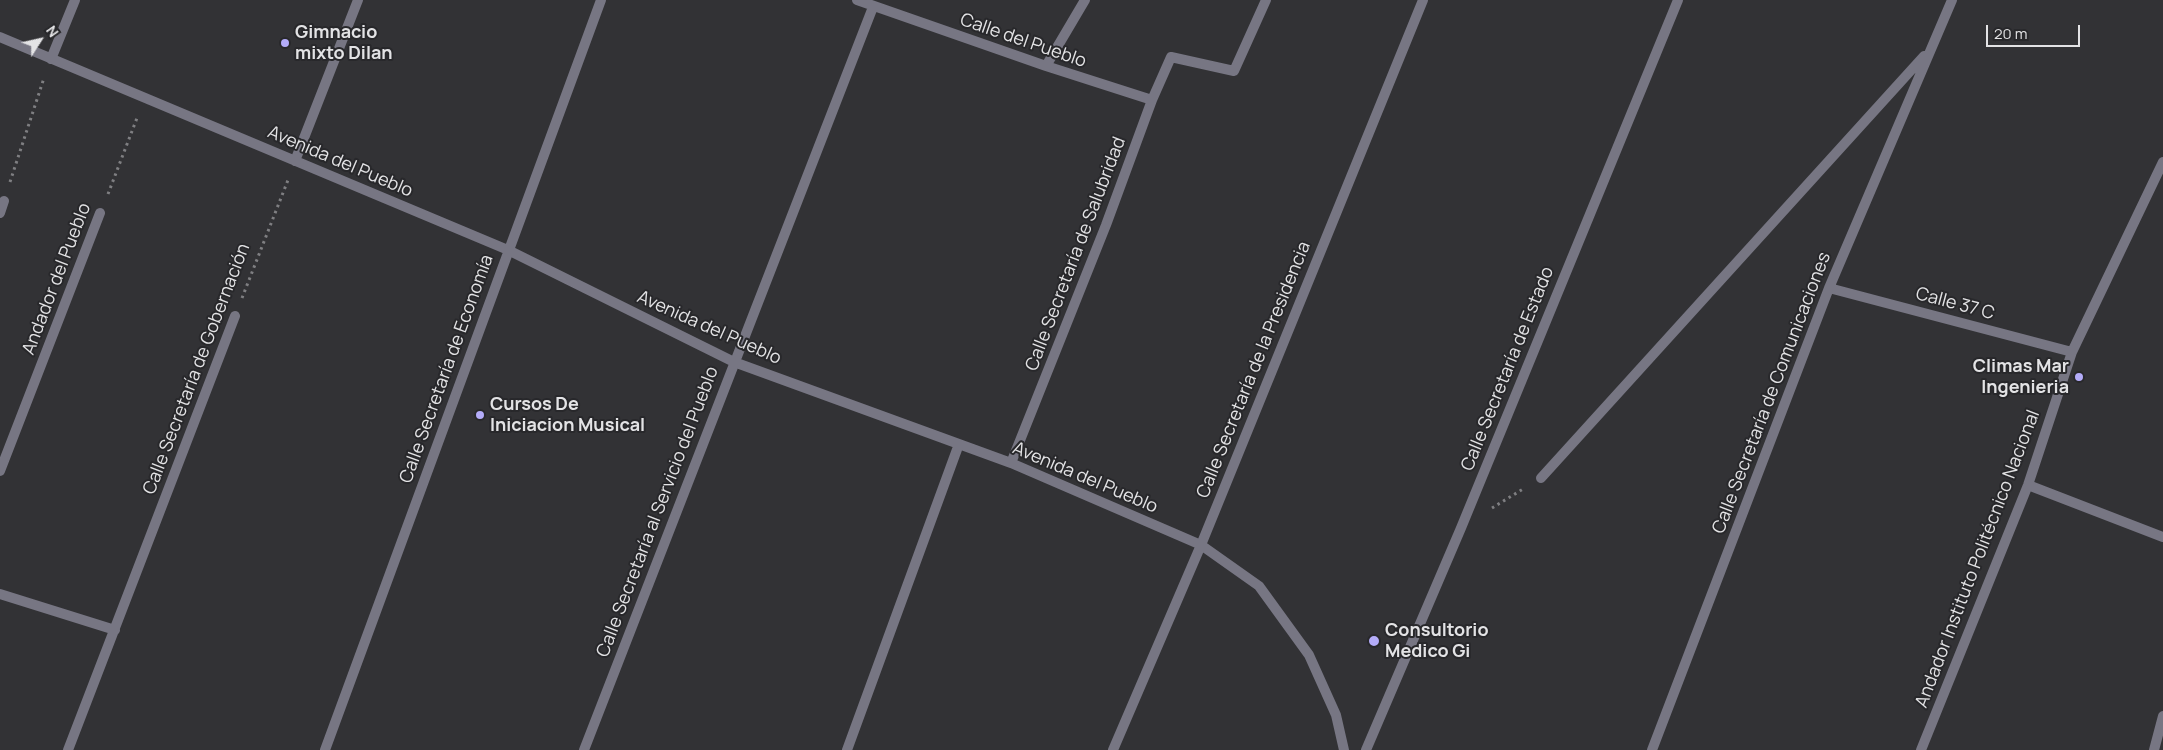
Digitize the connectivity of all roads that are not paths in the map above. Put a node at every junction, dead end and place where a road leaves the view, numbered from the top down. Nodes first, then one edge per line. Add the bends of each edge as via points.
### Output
1 (75, 0) edge
2 (358, 0) edge
3 (601, 0) edge
4 (858, 0) edge
5 (1085, 0) edge
6 (1266, 0) edge
7 (1423, 0) edge
8 (1678, 0) edge
9 (1952, 0) edge
10 (873, 7) junction
11 (0, 38) edge
12 (1929, 50) junction
13 (51, 59) junction
14 (1046, 66) junction
15 (1152, 100) junction
16 (295, 161) junction
17 (2163, 162) edge
18 (4, 201) road end
19 (0, 213) edge
20 (100, 213) road end
21 (508, 250) junction
22 (1829, 288) junction
23 (235, 316) road end
24 (2072, 352) junction
25 (734, 362) junction
26 (959, 444) junction
27 (1011, 463) junction
28 (0, 471) edge
29 (1541, 478) road end
30 (2028, 485) junction
31 (2163, 537) edge
32 (1201, 545) junction
33 (0, 594) edge
34 (115, 630) junction
35 (2163, 716) edge
36 (68, 750) edge
37 (325, 750) edge
38 (584, 750) edge
39 (847, 750) edge
40 (1113, 750) edge
41 (1344, 750) edge
42 (1366, 750) edge
43 (1652, 750) edge
44 (1921, 750) edge
45 (2154, 750) edge

1 - 13 street
2 - 16 street
3 - 21 street, Calle Secretaría de Economía
4 - 10 street, Calle del Pueblo
5 - 14 street
6 - 15 street, Calle Secretaría de Salubridad via 1234,71 1171,57
7 - 32 street, Calle Secretaría de la Presidencia
8 - 42 street, Calle Secretaría de Estado
9 - 12 street, Calle Secretaría de Comunicaciones
10 - 14 street, Calle del Pueblo
10 - 25 street, Calle Secretaría al Servicio del Pueblo
11 - 13 street, Avenida del Pueblo
12 - 22 street, Calle Secretaría de Comunicaciones
12 - 29 street, Calle Secretaría de Comunicaciones
13 - 16 street, Avenida del Pueblo
14 - 15 street, Calle del Pueblo
15 - 27 street, Calle Secretaría de Salubridad
16 - 21 street, Avenida del Pueblo
17 - 24 street, Andador Instituto Politécnico Nacional
18 - 19 street
20 - 28 street, Andador del Pueblo
21 - 25 street, Avenida del Pueblo
21 - 37 street, Calle Secretaría de Economía
22 - 24 street, Calle 37 C
22 - 43 street, Calle Secretaría de Comunicaciones
23 - 34 street, Calle Secretaría de Gobernación
24 - 30 street, Andador Instituto Politécnico Nacional
25 - 26 street, Avenida del Pueblo
25 - 38 street, Calle Secretaría al Servicio del Pueblo
26 - 27 street, Avenida del Pueblo
26 - 39 street
27 - 32 street, Avenida del Pueblo
30 - 31 street
30 - 44 street, Andador Instituto Politécnico Nacional
32 - 40 street, Calle Secretaría de la Presidencia
32 - 41 street, Avenida del Pueblo via 1260,586 1309,655 1336,715
33 - 34 street
34 - 36 street, Calle Secretaría de Gobernación
35 - 45 street

